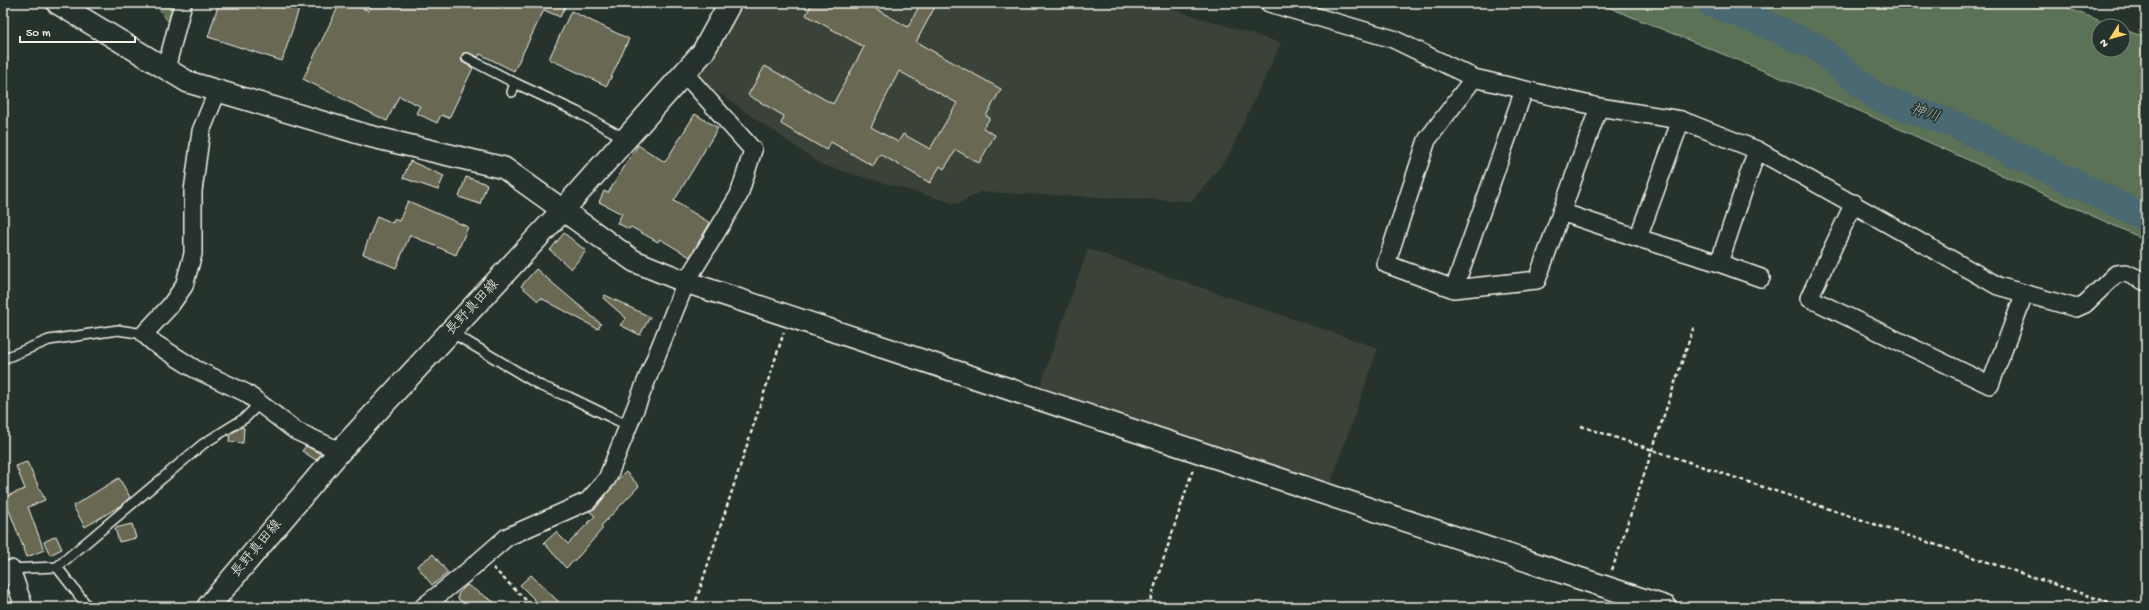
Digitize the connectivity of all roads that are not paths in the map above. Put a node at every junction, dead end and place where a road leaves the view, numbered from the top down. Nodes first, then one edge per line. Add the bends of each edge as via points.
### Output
1 (57, 3) edge
2 (182, 3) edge
3 (730, 3) edge
4 (1269, 3) edge
5 (467, 58) dead end
6 (166, 69) junction
7 (684, 73) junction
8 (1474, 78) junction
9 (1524, 90) junction
10 (217, 92) junction
11 (1599, 107) junction
12 (1681, 120) junction
13 (626, 139) junction
14 (1757, 150) junction
15 (1854, 203) junction
16 (562, 211) junction
17 (1561, 212) junction
18 (1638, 238) junction
19 (1719, 263) junction
20 (1761, 278) dead end
21 (686, 282) junction
22 (2146, 282) edge
23 (1454, 289) junction
24 (2024, 295) junction
25 (450, 332) junction
26 (144, 334) junction
27 (3, 359) edge
28 (260, 403) junction
29 (629, 426) junction
30 (340, 451) junction
31 (57, 567) junction
32 (7, 569) edge
33 (22, 607) edge
34 (88, 607) edge
35 (208, 607) edge
36 (423, 607) edge
37 (1666, 607) edge

1 - 6 street
2 - 6 street
3 - 7 main road, 長野真田線 via 703,52
4 - 8 street via 1393,39
5 - 13 lane via 514,87 577,112
6 - 10 street via 188,82
7 - 13 main road, 長野真田線
7 - 21 street via 753,150 739,195
8 - 9 street
8 - 23 street via 1427,140 1386,264
9 - 11 street
9 - 23 street
10 - 16 street via 369,136 504,168
10 - 26 street via 200,131 193,191 193,254 184,286 170,306
11 - 12 street
11 - 17 street
12 - 14 street
12 - 18 street
13 - 16 main road, 長野真田線
14 - 15 street
14 - 19 street
15 - 24 street via 1998,286
15 - 24 street via 1809,298 1990,385
16 - 21 street via 634,261
16 - 25 main road, 長野真田線
17 - 18 street
17 - 23 street via 1536,280
18 - 19 street
19 - 20 street
21 - 29 street
21 - 37 street
22 - 24 street via 2126,273 2116,274 2085,304 2076,308
25 - 29 lane via 541,386
25 - 30 main road, 長野真田線
26 - 27 lane via 118,330 50,340
26 - 28 street via 195,369 246,393
28 - 30 street via 296,431
28 - 31 lane via 245,418 197,449
29 - 36 street via 607,479 588,501 507,537
30 - 35 main road, 長野真田線
31 - 32 lane
31 - 34 lane
32 - 33 street via 23,604

